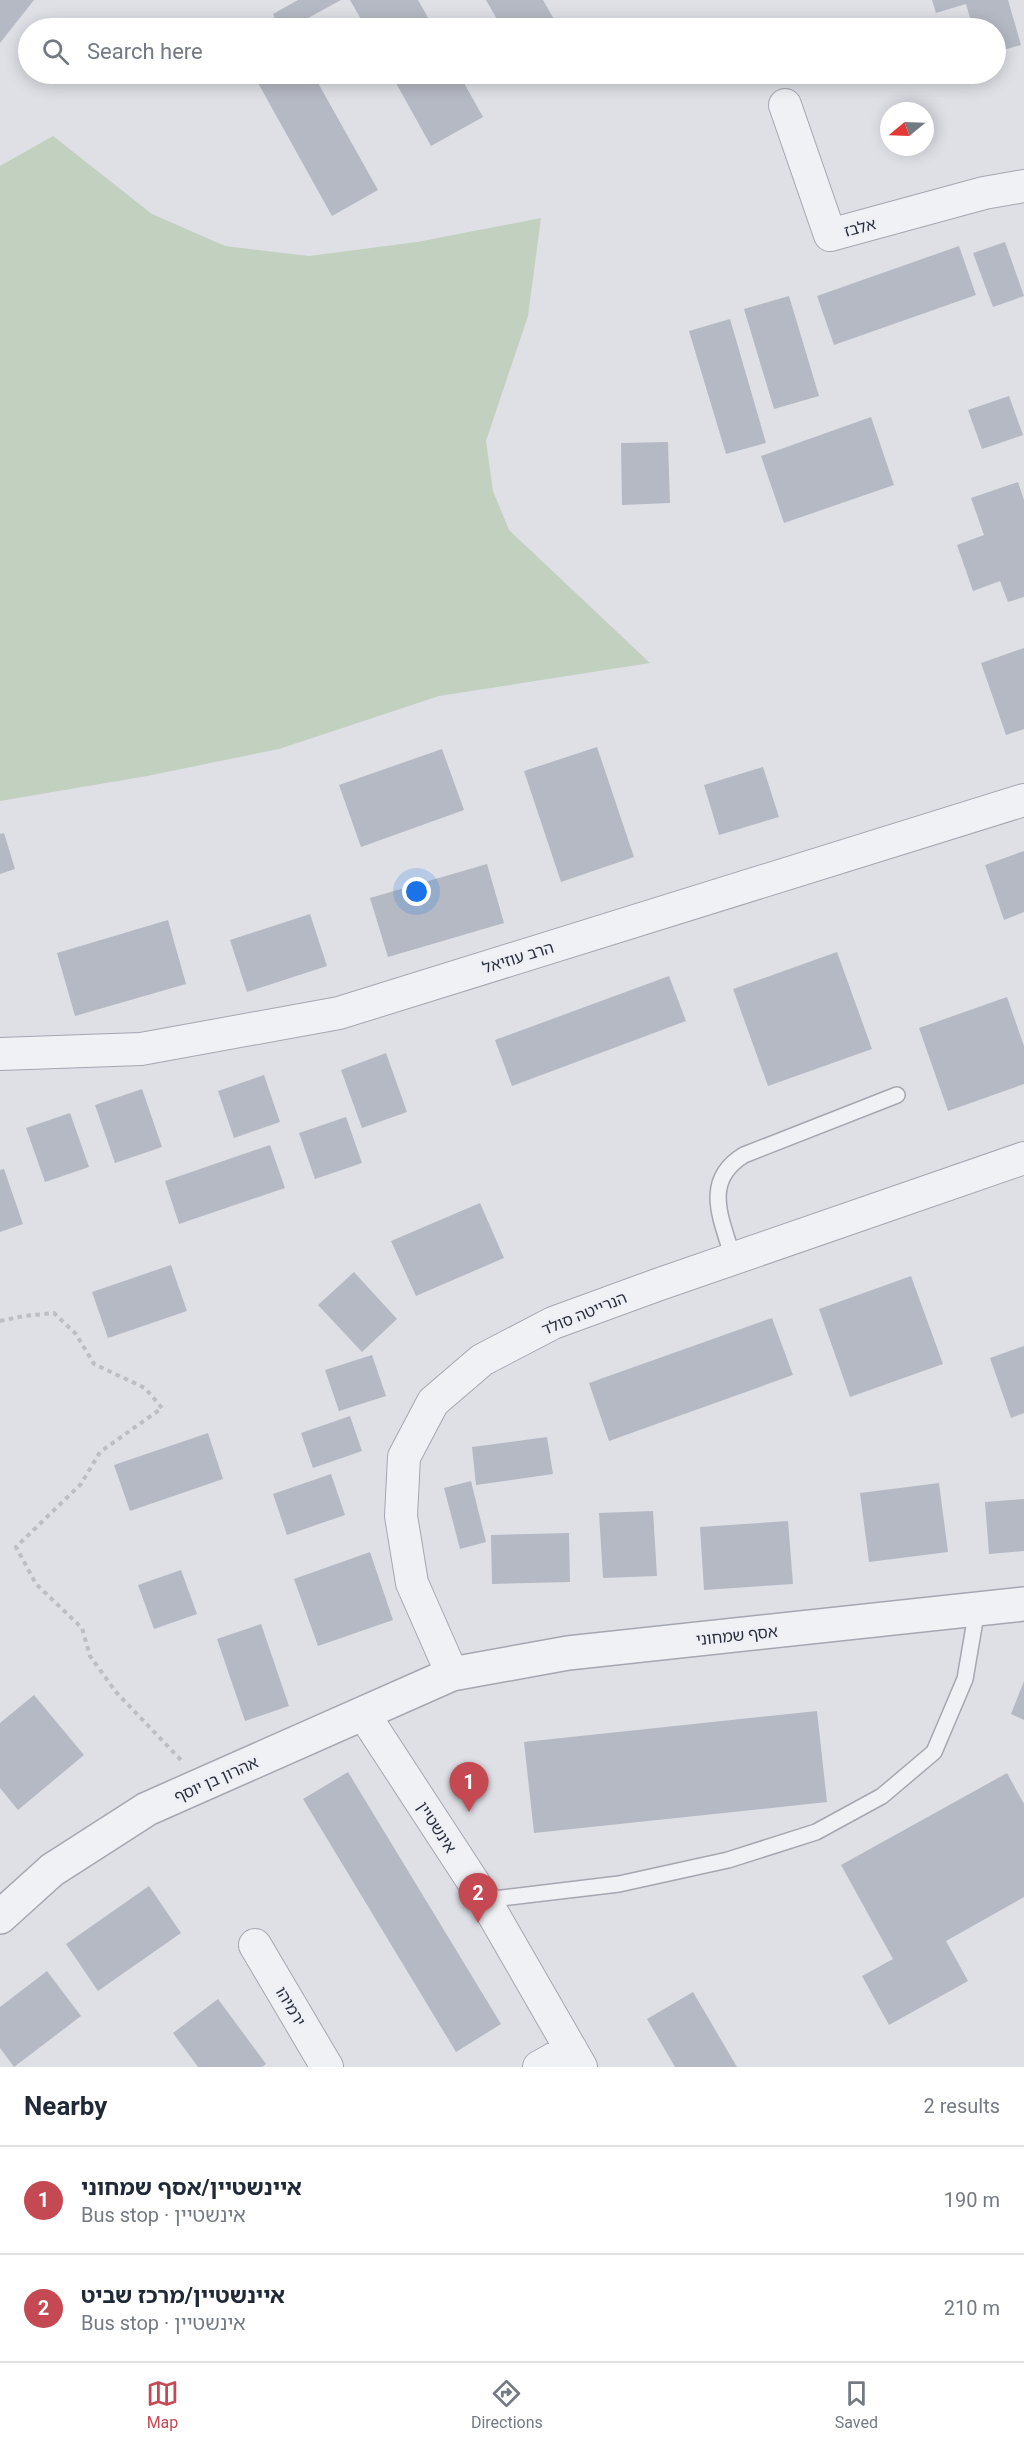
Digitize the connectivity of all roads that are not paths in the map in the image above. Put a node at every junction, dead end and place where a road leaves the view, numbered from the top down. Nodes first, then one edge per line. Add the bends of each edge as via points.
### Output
1 (785, 105) dead end
2 (1024, 186) edge
3 (1024, 800) edge
4 (0, 1054) edge
5 (897, 1095) dead end
6 (1024, 1158) edge
7 (733, 1258) junction
8 (1024, 1604) edge
9 (977, 1609) junction
10 (452, 1674) junction
11 (363, 1713) junction
12 (485, 1900) junction
13 (0, 1917) edge
14 (255, 1946) dead end
15 (576, 2058) edge
16 (327, 2067) edge
17 (539, 2067) edge

1 - 2 street, אלבז via 830,235 984,193
3 - 4 street, הרב עוזיאל via 339,1013 141,1049
5 - 7 lane via 731,1163 718,1185 717,1200
6 - 7 street, הנרייטה סולד
7 - 10 street, הנרייטה סולד via 553,1323 482,1360 433,1402 404,1457 401,1515 412,1583
8 - 9 street, אסף שמחוני
9 - 10 street, אסף שמחוני via 568,1653
9 - 12 lane via 965,1679 934,1752 882,1796 816,1832 728,1860 619,1884
10 - 11 street, אהרון בן יוסף
11 - 12 street, אינשטיין
11 - 13 street, אהרון בן יוסף via 147,1809 61,1864
12 - 15 street, אינשטיין
14 - 16 street, ירמיהו
15 - 17 street

